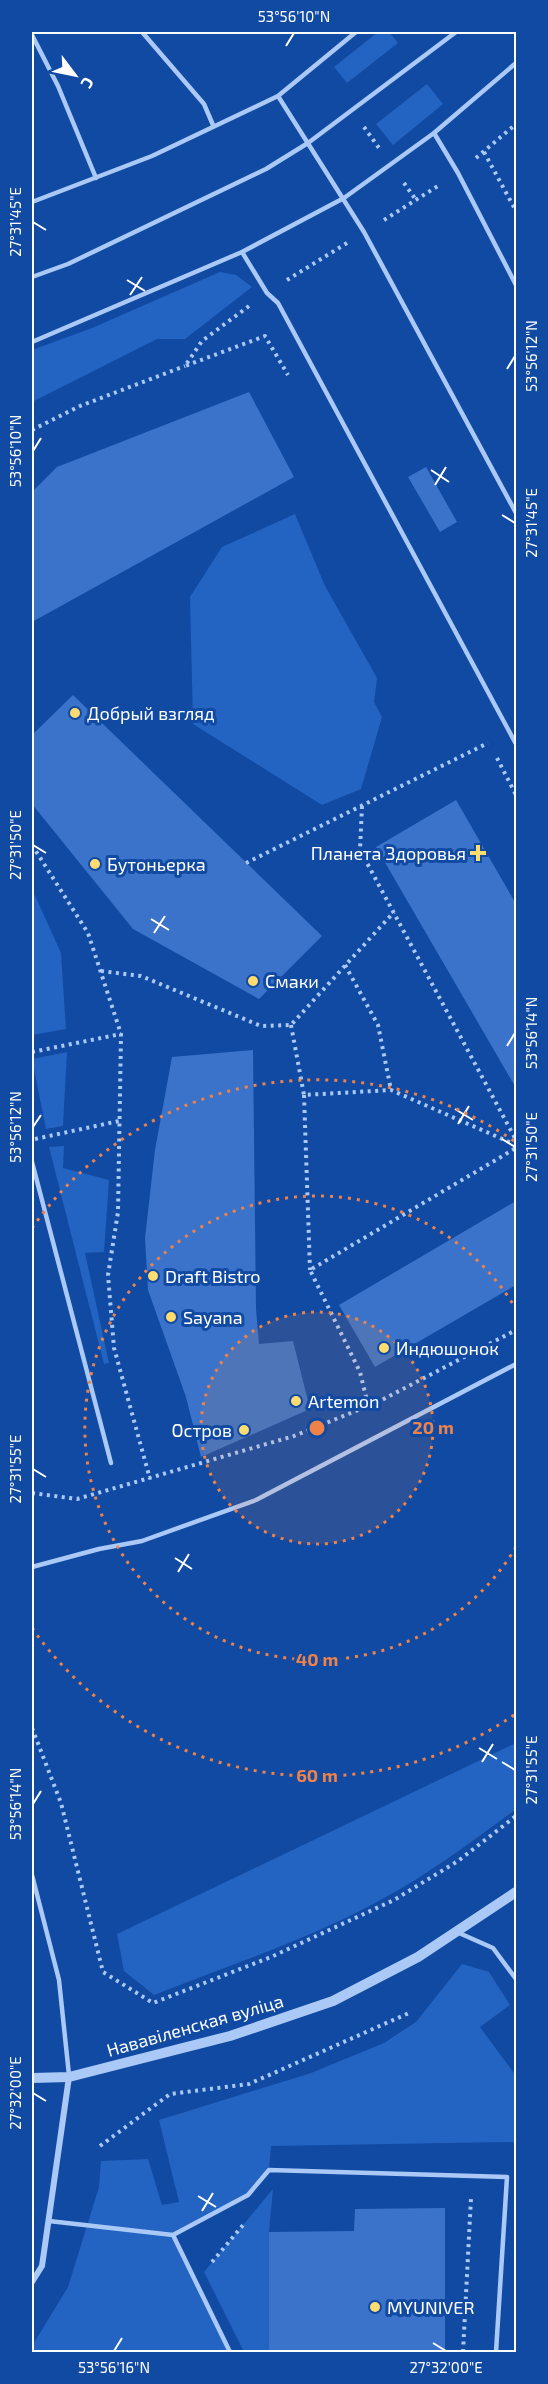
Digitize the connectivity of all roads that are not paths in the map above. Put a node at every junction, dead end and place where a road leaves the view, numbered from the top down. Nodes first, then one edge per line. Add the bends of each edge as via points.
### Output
1 (142, 32) edge
2 (356, 32) edge
3 (456, 32) edge
4 (32, 35) edge
5 (516, 63) edge
6 (278, 96) junction
7 (213, 125) junction
8 (434, 134) junction
9 (308, 143) junction
10 (96, 178) junction
11 (344, 198) junction
12 (32, 202) edge
13 (242, 252) junction
14 (32, 277) edge
15 (516, 285) edge
16 (32, 342) edge
17 (516, 513) edge
18 (516, 742) edge
19 (32, 1162) edge
20 (516, 1364) edge
21 (111, 1463) dead end
22 (32, 1567) edge
23 (32, 1875) edge
24 (516, 1892) edge
25 (456, 1932) junction
26 (516, 1979) edge
27 (69, 2077) junction
28 (32, 2078) edge
29 (49, 2222) junction
30 (173, 2235) junction
31 (32, 2282) edge
32 (230, 2352) edge
33 (496, 2352) edge

1 - 7 lane via 204,104
2 - 6 lane
3 - 9 lane
4 - 10 lane
5 - 8 lane
6 - 7 lane
6 - 9 lane
7 - 10 lane via 152,156
8 - 11 lane
8 - 15 lane
9 - 11 lane
9 - 14 lane via 235,185 68,264
10 - 12 lane
11 - 13 lane
11 - 17 lane
13 - 16 lane
13 - 18 lane via 267,293 278,303
19 - 21 lane
20 - 22 lane via 256,1500 142,1541
23 - 27 lane via 60,1980
24 - 25 street, Нававіленская вуліца
25 - 26 lane via 493,1948
25 - 27 street, Нававіленская вуліца via 418,1957 333,2001 230,2036
27 - 28 street, Нававіленская вуліца
27 - 29 street
29 - 30 lane
29 - 31 street via 42,2266
30 - 32 lane
30 - 33 lane via 248,2195 269,2170 507,2177

